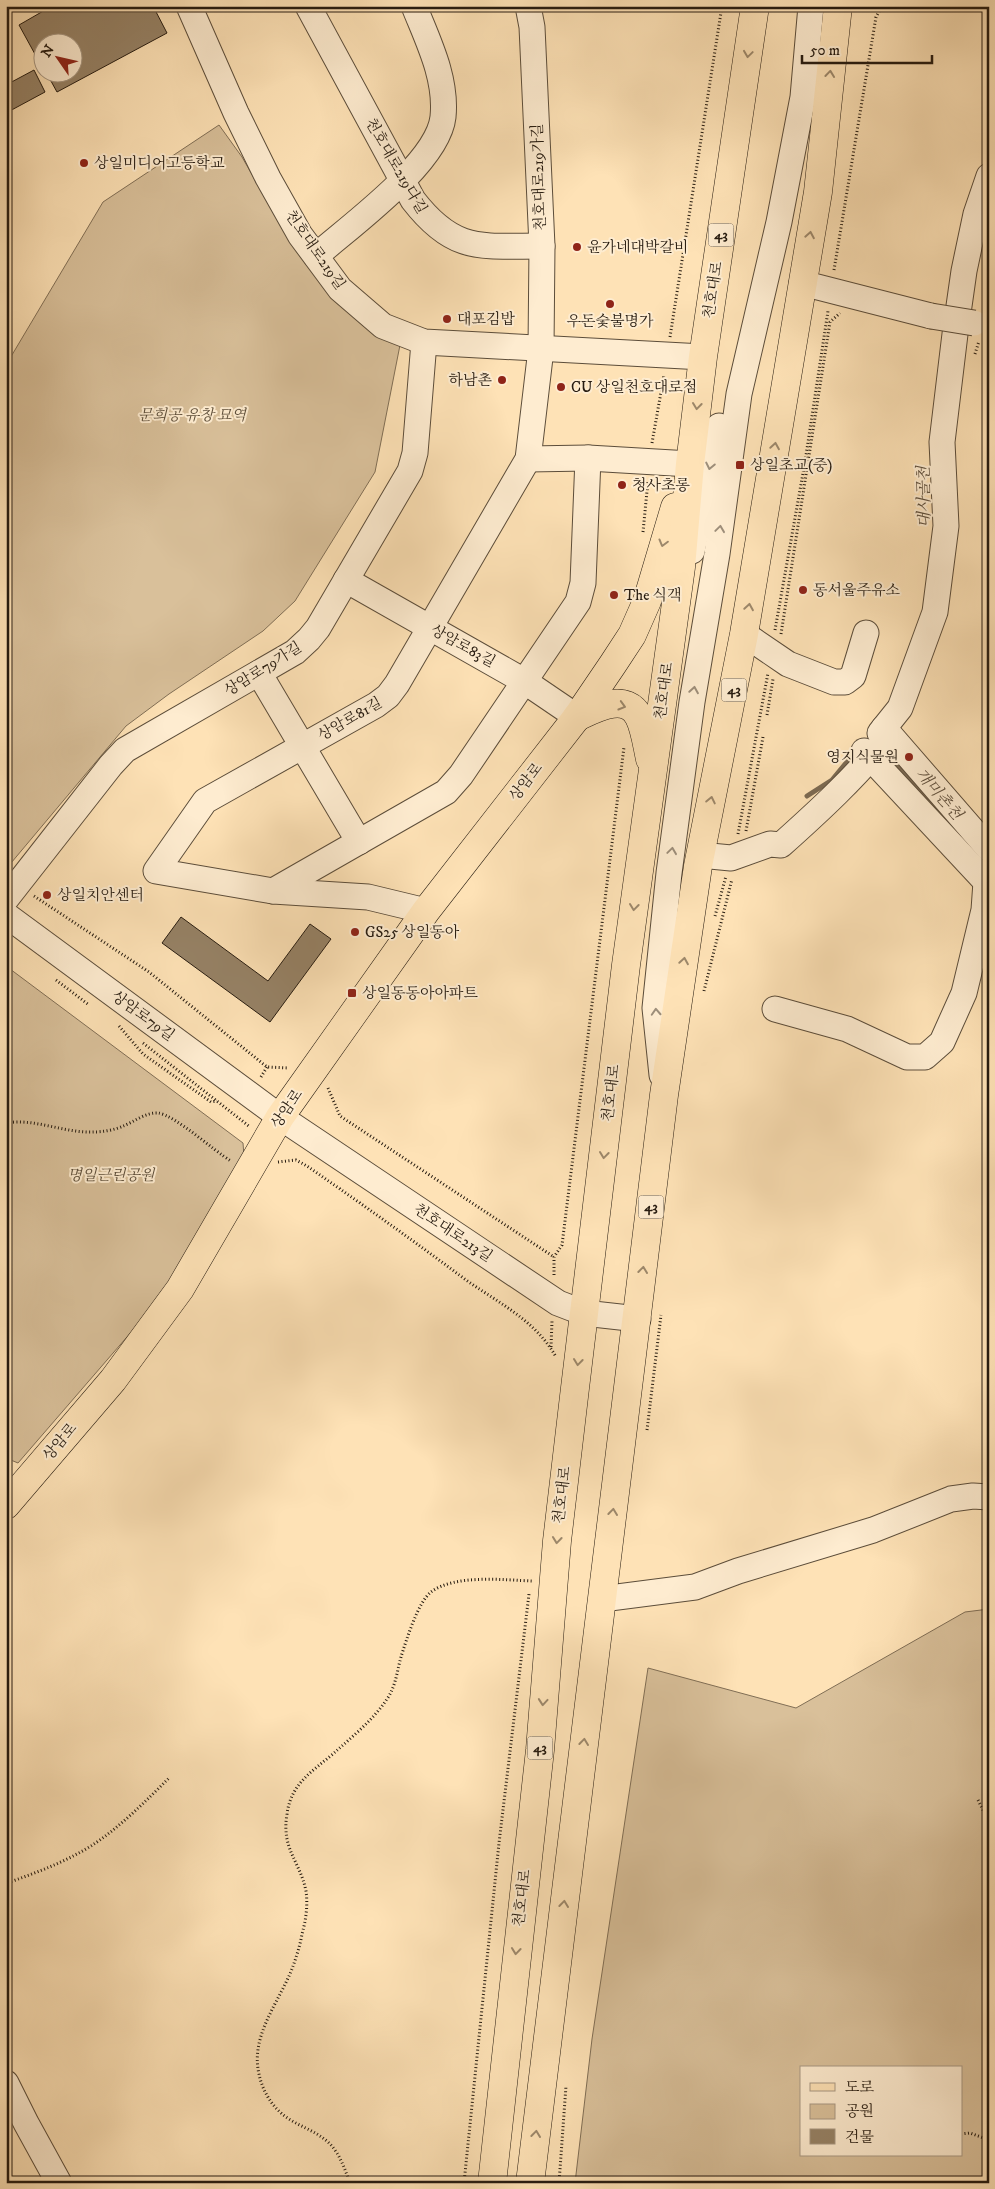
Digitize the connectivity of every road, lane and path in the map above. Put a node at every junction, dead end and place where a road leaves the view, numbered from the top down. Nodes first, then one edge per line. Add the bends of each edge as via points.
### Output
1 (308, 6) edge
2 (414, 6) edge
3 (528, 6) edge
4 (755, 6) edge
5 (797, 6) edge
6 (811, 6) edge
7 (838, 6) edge
8 (882, 6) edge
9 (198, 8) edge
10 (989, 176) edge
11 (402, 181) junction
12 (542, 246) junction
13 (316, 256) junction
14 (979, 261) dead end
15 (802, 284) junction
16 (962, 286) junction
17 (838, 299) junction
18 (981, 324) edge
19 (424, 342) junction
20 (541, 349) junction
21 (702, 357) junction
22 (952, 362) junction
23 (963, 397) dead end
24 (588, 458) junction
25 (528, 459) junction
26 (690, 464) junction
27 (346, 580) junction
28 (430, 628) junction
29 (866, 633) dead end
30 (744, 634) junction
31 (670, 651) junction
32 (775, 653) junction
33 (259, 673) junction
34 (524, 681) junction
35 (767, 715) dead end
36 (576, 717) junction
37 (762, 737) dead end
38 (625, 738) dead end
39 (876, 744) junction
40 (302, 746) junction
41 (653, 769) junction
42 (745, 834) dead end
43 (359, 842) junction
44 (989, 849) edge
45 (700, 855) junction
46 (732, 866) junction
47 (988, 881) edge
48 (273, 891) junction
49 (12, 892) edge
50 (426, 911) junction
51 (6, 915) edge
52 (714, 918) dead end
53 (50, 976) dead end
54 (702, 995) dead end
55 (94, 1008) dead end
56 (775, 1009) dead end
57 (116, 1022) dead end
58 (267, 1067) dead end
59 (333, 1080) dead end
60 (664, 1095) junction
61 (234, 1114) dead end
62 (280, 1117) junction
63 (6, 1122) edge
64 (225, 1158) dead end
65 (276, 1163) dead end
66 (584, 1313) junction
67 (650, 1314) junction
68 (555, 1367) dead end
69 (652, 1397) dead end
70 (989, 1497) edge
71 (6, 1505) edge
72 (538, 1577) junction
73 (602, 1599) junction
74 (170, 1777) dead end
75 (978, 1800) dead end
76 (989, 1822) edge
77 (6, 1886) edge
78 (6, 2083) edge
79 (962, 2134) edge
80 (989, 2140) edge
81 (58, 2183) edge
82 (350, 2183) edge
83 (464, 2183) edge
84 (492, 2183) edge
85 (530, 2183) edge

1 - 11 street, 천호대로219다길
2 - 11 street via 434,56 442,88 443,118 426,154
3 - 12 street, 천호대로219가길 via 532,27
4 -> 21 main road, 천호대로 / 43
5 -> 31 street via 762,250 724,404
60 -> 6 street via 655,1008 692,702 739,394 779,222 803,96
15 -> 7 main road, 43 via 818,192
8 - 17 path via 876,16
9 - 13 street, 천호대로219길 via 236,113 268,178 300,235
10 - 16 street via 976,214
11 - 12 street, 천호대로219다길 via 428,220 464,243
11 - 13 street
12 - 20 street, 천호대로219가길
13 - 19 street, 천호대로219길 via 340,289 383,326
14 - 16 street
15 - 17 street
30 -> 15 main road, 43
16 - 22 street
17 - 18 street, bridge
17 - 32 path via 805,462
17 - 32 path via 830,322
19 - 20 street, 천호대로219길
19 - 27 street, 상암로79가길 via 415,453 410,470
20 - 21 street, 천호대로219길
20 - 25 street, 상암로81길
21 -> 26 main road, 천호대로 / 43
22 - 23 street
22 - 39 street via 942,442 946,526 935,612 900,708
24 - 25 street
24 - 26 street
24 - 34 street via 583,583 578,602
25 - 28 street, 상암로81길
26 - 31 main road, 천호대로 / 43
26 -> 36 main road, 상암로 via 647,601 632,635
27 - 28 street, 상암로83길
27 - 33 street, 상암로79가길 via 309,639 295,652
28 - 34 street, 상암로83길
28 - 40 street, 상암로81길 via 388,696
29 - 32 street via 853,676 845,682 834,682 788,664
30 - 32 street
45 -> 30 main road, 43
31 - 41 main road, 천호대로 / 43
32 - 35 path
32 - 46 path
33 - 40 street
33 - 49 street, 상암로79가길 via 125,750
34 - 36 street, 상암로83길
34 - 43 street via 446,792
36 -> 41 main road via 617,703 629,707 639,716
36 - 50 main road, 상암로
37 - 42 path
38 - 59 path via 562,1245 554,1257 340,1116 328,1088
39 - 44 street
39 - 46 street via 770,844
39 - 47 street
40 - 43 street
40 - 48 street, 상암로81길 via 205,801 156,871
41 -> 66 main road, 천호대로 / 43
43 - 48 street
45 - 46 street
60 -> 45 main road, 43
46 - 52 path
46 - 54 path
47 - 56 street via 964,993 942,1042 925,1057 907,1057 847,1029
48 - 50 street, 상암로81길 via 368,897
49 - 58 path via 148,972
50 - 62 main road, 상암로
51 - 62 street, 상암로79길
53 - 55 path
57 - 61 path via 143,1054 211,1102 218,1101
67 -> 60 main road, 43
62 - 66 street, 천호대로213길 via 558,1303
62 - 71 main road, 상암로 via 180,1289 113,1380
63 - 64 path via 21,1120 56,1129 93,1132 121,1127 140,1117 158,1113 175,1119
65 - 68 path via 296,1160 307,1166 528,1322 556,1357
66 - 67 street, 천호대로213길
66 -> 72 main road, 천호대로 / 43
67 - 69 path
73 -> 67 main road, 43
70 - 73 street via 951,1499 873,1530 695,1587
72 - 82 path via 454,1582 424,1599 388,1698 370,1720 309,1772 296,1789 287,1813 286,1839 306,1889 307,1908 292,1968 263,2029 258,2049 258,2072 274,2106 330,2144 338,2154
72 - 83 path via 499,1844
72 -> 84 main road, 천호대로 / 43 via 540,1750
85 -> 73 main road, 43
74 - 77 path via 148,1800 92,1845 58,1864
75 - 76 path
78 - 81 street
79 - 80 path via 970,2133

